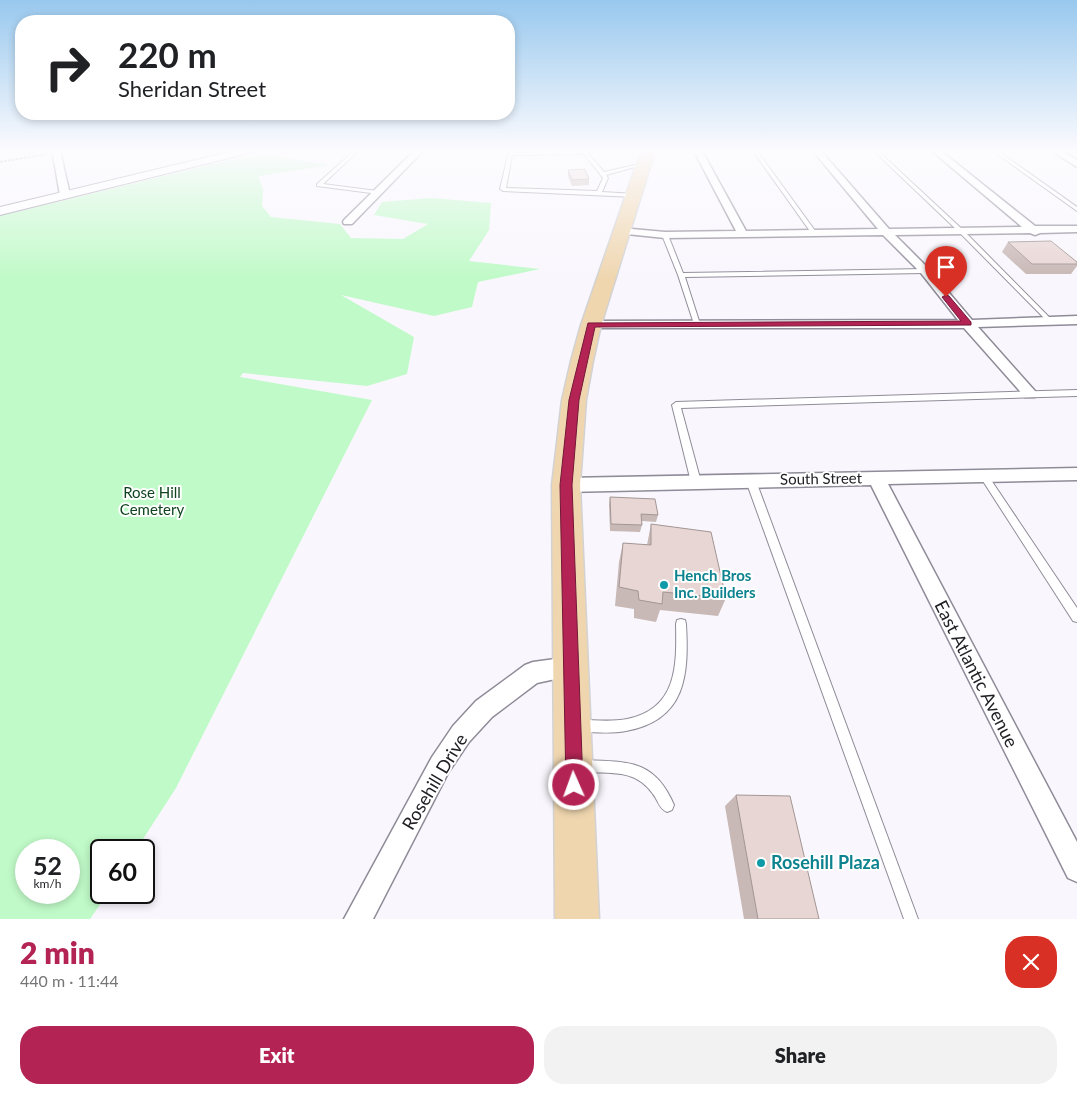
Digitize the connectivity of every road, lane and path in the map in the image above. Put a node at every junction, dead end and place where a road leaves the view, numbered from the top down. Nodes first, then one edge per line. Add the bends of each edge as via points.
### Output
1 (69, 194) edge
2 (376, 194) edge
3 (615, 194) edge
4 (721, 194) edge
5 (786, 194) edge
6 (853, 194) edge
7 (922, 194) edge
8 (989, 194) edge
9 (1056, 194) edge
10 (65, 195) joint
11 (634, 195) joint
12 (1077, 209) edge
13 (0, 211) edge
14 (348, 222) dead end
15 (1077, 229) edge
16 (1033, 230) junction
17 (621, 231) junction
18 (961, 231) junction
19 (886, 232) junction
20 (814, 233) junction
21 (743, 234) junction
22 (665, 235) junction
23 (1048, 242) edge
24 (925, 271) junction
25 (681, 275) junction
26 (1077, 320) edge
27 (1050, 321) junction
28 (697, 324) junction
29 (968, 324) junction
30 (592, 325) junction
31 (1077, 393) edge
32 (1030, 394) junction
33 (1077, 474) edge
34 (984, 476) junction
35 (876, 478) junction
36 (751, 481) junction
37 (696, 482) junction
38 (566, 485) junction
39 (1077, 617) edge
40 (681, 624) dead end
41 (570, 667) junction
42 (572, 726) junction
43 (574, 766) junction
44 (667, 805) dead end
45 (1077, 869) edge
46 (358, 919) edge
47 (577, 919) edge
48 (911, 919) edge

1 - 10 street
2 - 14 street
3 - 11 lane
4 - 21 street
5 - 20 lane
6 - 19 street
7 - 18 lane
8 - 16 street
9 - 12 lane
10 - 13 street
11 - 17 main road
15 - 16 street
16 - 18 street
16 - 23 street
17 - 22 street
17 - 30 main road
18 - 19 street
18 - 27 lane
19 - 20 street
19 - 24 street
20 - 21 street
21 - 22 street
22 - 25 lane
24 - 25 lane
24 - 29 street
25 - 28 lane
26 - 27 street
27 - 29 street
28 - 29 street
28 - 30 street
29 - 32 street
30 - 38 main road via 574,400
31 - 32 lane
32 - 37 lane via 676,405
33 - 34 street, South Street
34 - 35 street, South Street
34 - 39 lane
35 - 36 street, South Street
35 - 45 street, East Atlantic Avenue
36 - 37 street, South Street
36 - 48 lane
37 - 38 street, South Street
38 - 41 main road
40 - 42 lane via 682,667 672,700 642,721 628,725
41 - 42 main road
41 - 46 street, Rosehill Drive via 533,673 484,709 461,734 440,766
42 - 43 main road
43 - 44 lane via 641,772 652,780
43 - 47 main road

